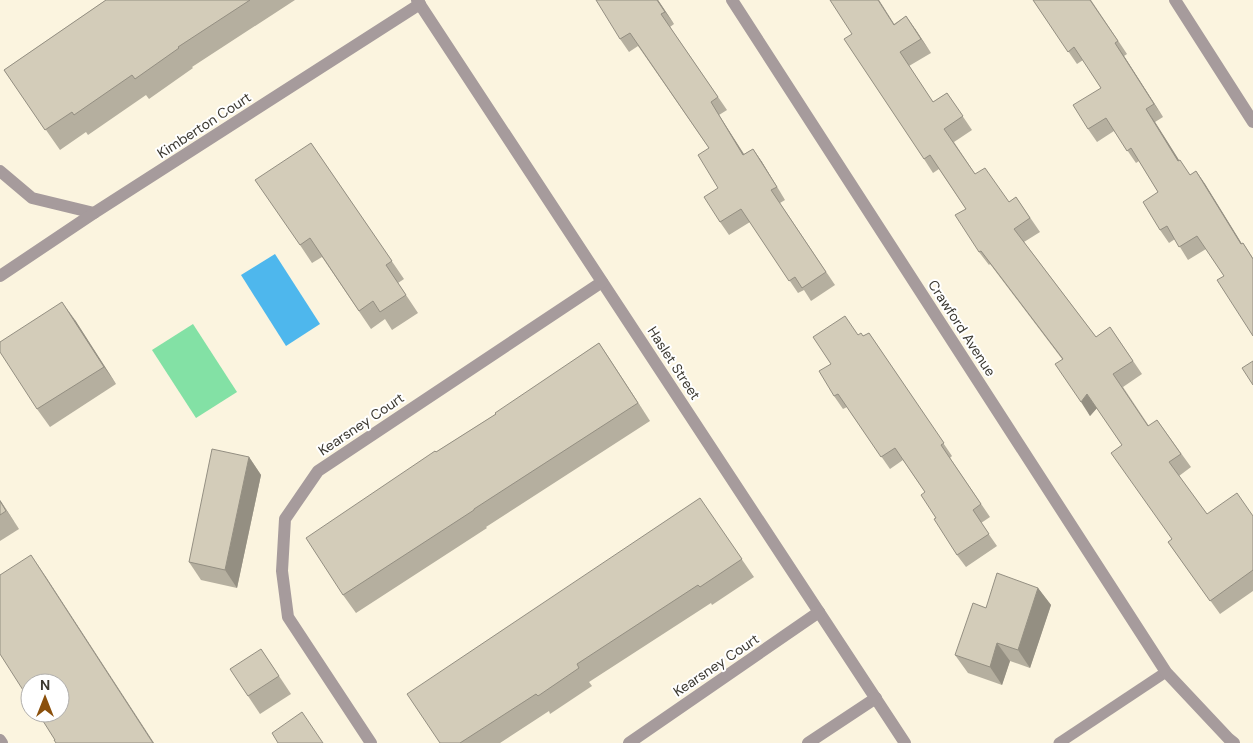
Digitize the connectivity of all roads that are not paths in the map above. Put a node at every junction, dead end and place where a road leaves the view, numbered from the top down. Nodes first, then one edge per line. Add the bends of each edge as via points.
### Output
1 (732, 0) edge
2 (1175, 0) edge
3 (418, 2) edge
4 (1253, 122) edge
5 (0, 171) edge
6 (94, 213) junction
7 (0, 276) edge
8 (602, 282) junction
9 (820, 612) junction
10 (1166, 672) junction
11 (876, 698) junction
12 (370, 743) edge
13 (629, 743) edge
14 (808, 743) edge
15 (905, 743) edge
16 (1059, 743) edge
17 (1234, 743) edge

1 - 10 street, Crawford Avenue
2 - 4 street
3 - 6 street, Kimberton Court
3 - 8 street, Haslet Street
5 - 6 street via 32,198
6 - 7 street, Kimberton Court
8 - 9 street, Haslet Street
8 - 12 street, Kearsney Court via 318,471 285,518 282,571 288,618
9 - 11 street, Haslet Street
9 - 13 street, Kearsney Court
10 - 16 lane
10 - 17 street, Crawford Avenue
11 - 14 street
11 - 15 street, Haslet Street

